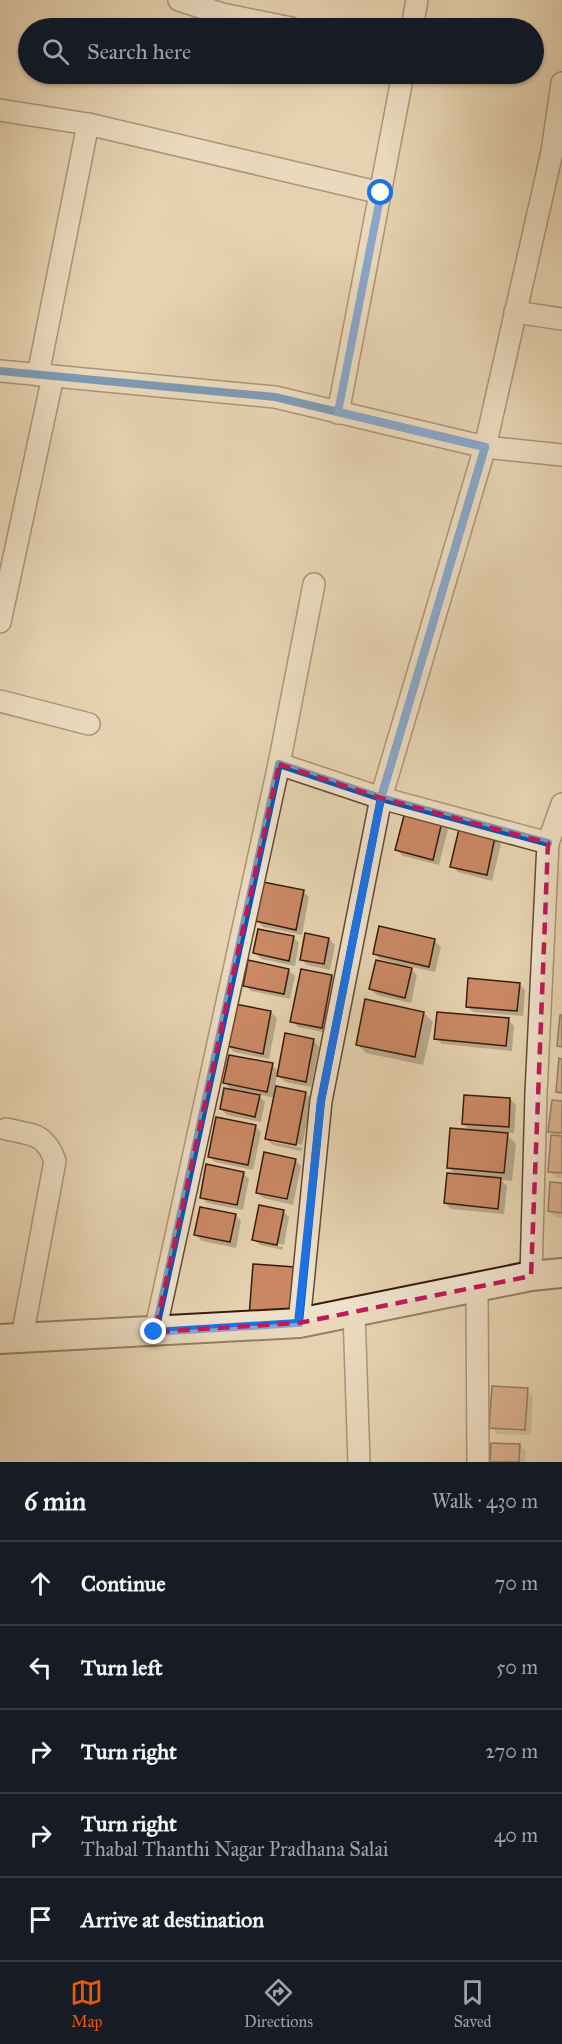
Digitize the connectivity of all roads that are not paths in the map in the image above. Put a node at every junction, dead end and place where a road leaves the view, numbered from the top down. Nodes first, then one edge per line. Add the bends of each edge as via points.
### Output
1 (179, 0) edge
2 (417, 0) edge
3 (238, 18) edge
4 (414, 18) edge
5 (562, 83) edge
6 (402, 84) edge
7 (0, 110) edge
8 (88, 124) junction
9 (381, 193) junction
10 (515, 312) junction
11 (562, 319) edge
12 (0, 371) edge
13 (45, 375) junction
14 (338, 412) junction
15 (485, 447) junction
16 (562, 455) edge
17 (314, 584) dead end
18 (0, 622) edge
19 (0, 701) edge
20 (89, 724) dead end
21 (279, 764) junction
22 (381, 798) junction
23 (562, 804) edge
24 (548, 843) junction
25 (6, 1129) dead end
26 (562, 1273) edge
27 (531, 1276) junction
28 (477, 1288) junction
29 (354, 1313) junction
30 (298, 1323) junction
31 (154, 1332) junction
32 (11, 1338) edge
33 (359, 1462) edge
34 (477, 1462) edge

1 - 3 street
2 - 4 street
5 - 10 street via 552,152
6 - 9 street
7 - 8 street
8 - 9 street
8 - 13 street
9 - 14 street
10 - 11 street
10 - 15 street
12 - 13 street
13 - 14 street via 275,398
13 - 18 street
14 - 15 street
15 - 16 street
15 - 22 street
17 - 21 street
19 - 20 street
21 - 22 street
21 - 31 street
22 - 24 street
22 - 30 street via 321,1101
23 - 24 street
24 - 27 street
25 - 32 street via 37,1136 50,1147 56,1161
26 - 27 main road
27 - 28 main road
28 - 29 main road
28 - 34 street
29 - 30 main road
29 - 33 street
30 - 31 main road
31 - 32 main road

